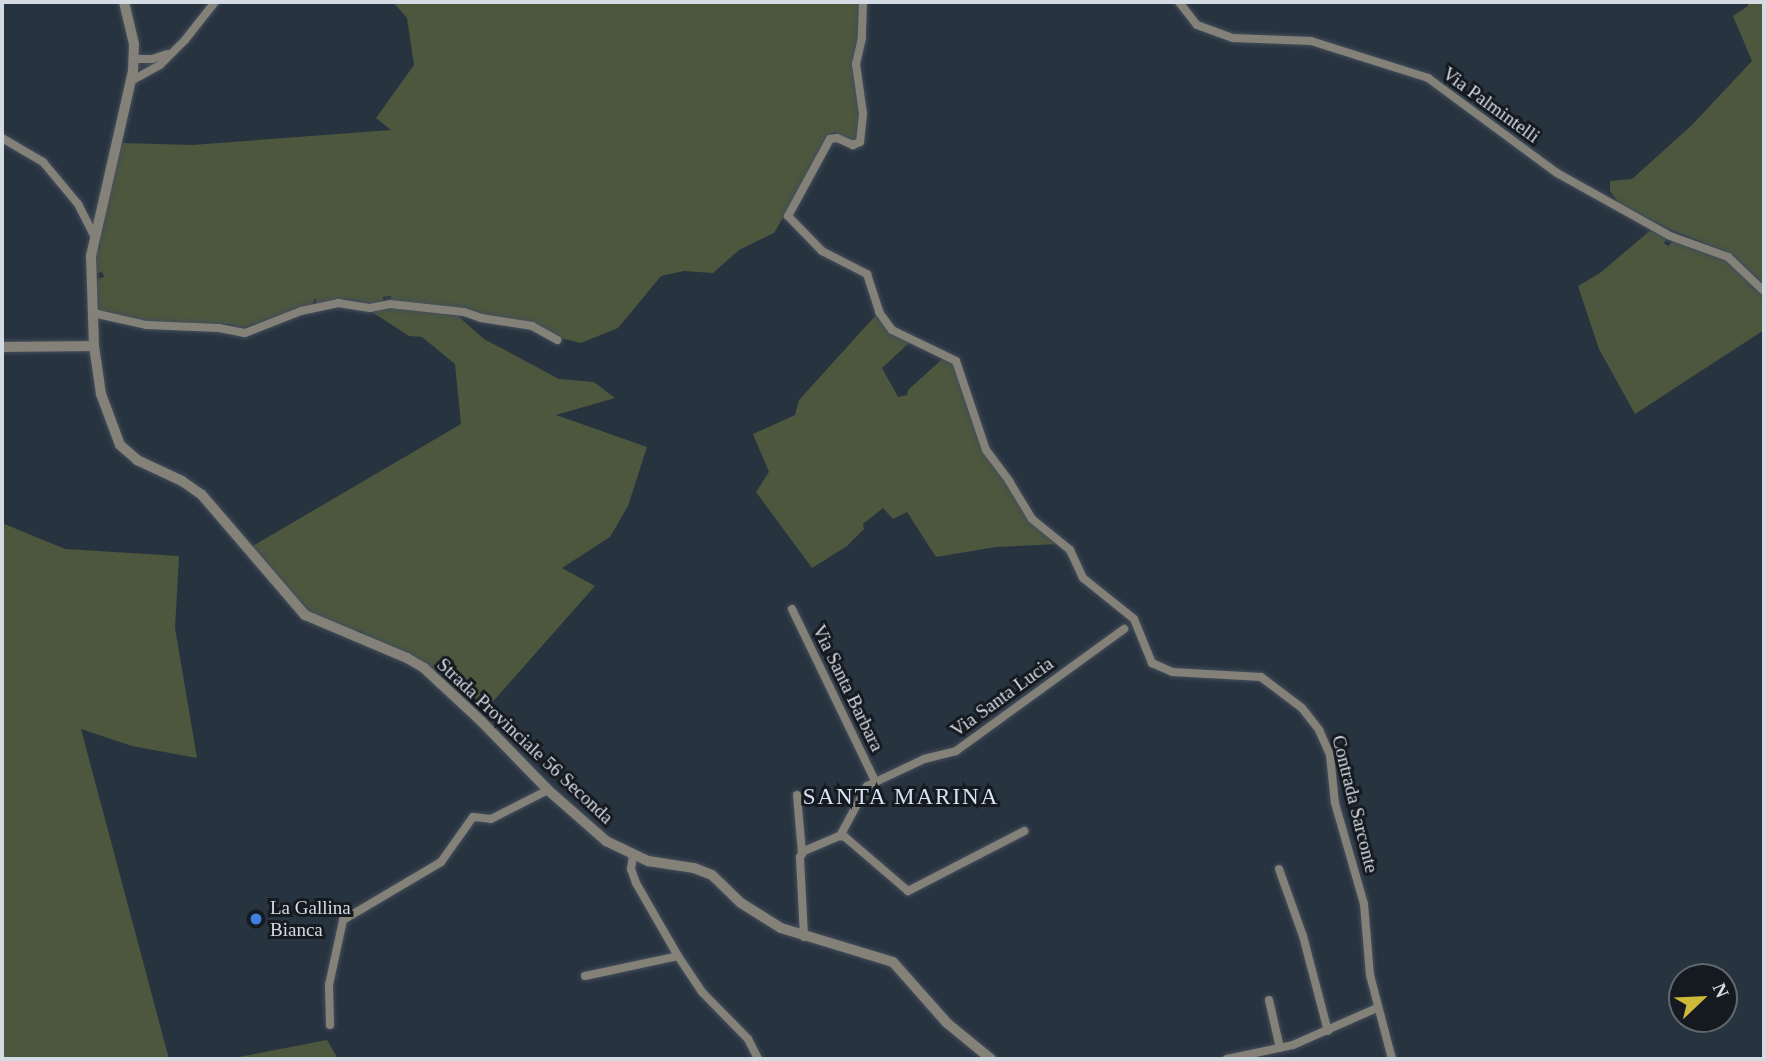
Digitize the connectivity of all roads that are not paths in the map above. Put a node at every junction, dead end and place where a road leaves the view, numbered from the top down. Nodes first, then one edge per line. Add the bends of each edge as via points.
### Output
1 (124, 2) edge
2 (215, 2) edge
3 (863, 2) edge
4 (1179, 2) edge
5 (173, 51) junction
6 (135, 59) junction
7 (131, 81) junction
8 (2, 138) edge
9 (94, 236) junction
10 (1764, 291) edge
11 (93, 313) junction
12 (557, 340) dead end
13 (94, 346) junction
14 (2, 347) edge
15 (792, 609) dead end
16 (1124, 629) dead end
17 (875, 780) junction
18 (548, 790) junction
19 (797, 795) dead end
20 (1024, 831) dead end
21 (840, 836) junction
22 (802, 853) junction
23 (633, 856) junction
24 (1279, 869) dead end
25 (804, 937) junction
26 (678, 956) junction
27 (585, 976) dead end
28 (1269, 1000) dead end
29 (1377, 1009) junction
30 (330, 1025) dead end
31 (1328, 1031) junction
32 (1280, 1048) junction
33 (758, 1059) edge
34 (991, 1059) edge
35 (1227, 1059) edge
36 (1392, 1059) edge

1 - 6 street, Strada Provinciale 56 Seconda
2 - 5 street
3 - 29 street, Contrada Sarconte via 856,64 863,114 860,142 853,145 830,139 788,216 821,251 867,274 879,312 892,330 956,361 986,450 1032,519 1070,550 1083,578 1134,619 1152,663 1172,672 1261,677 1302,708 1319,730 1330,755 1338,816 1364,904
4 - 10 street, Via Palmintelli via 1197,25 1233,38 1311,41 1428,78 1557,173 1670,236 1728,257
5 - 6 street via 152,59
5 - 7 street via 150,73
6 - 7 street, Strada Provinciale 56 Seconda
7 - 9 street, Strada Provinciale 56 Seconda
8 - 9 street via 43,162 78,204
9 - 11 street, Strada Provinciale 56 Seconda
11 - 12 street via 146,325 245,333 301,311 338,303 370,308 390,304 522,324
11 - 13 street, Strada Provinciale 56 Seconda
13 - 14 street
13 - 18 street, Strada Provinciale 56 Seconda via 108,421 128,454 202,495 305,615 424,668
15 - 17 street, Via Santa Barbara
16 - 17 street, Via Santa Lucia via 956,751
17 - 21 street via 867,786
18 - 23 street, Strada Provinciale 56 Seconda via 590,829
18 - 30 street via 491,818 473,817 442,862 343,920 329,985
19 - 22 street
20 - 21 street via 908,891
21 - 22 street
22 - 25 street
23 - 25 street, Strada Provinciale 56 Seconda via 705,871 753,912
23 - 26 street via 636,883
24 - 31 street via 1303,936
25 - 34 street, Strada Provinciale 56 Seconda via 893,962 947,1023
26 - 27 street
26 - 33 street via 702,992 748,1039
28 - 32 street
29 - 31 street
29 - 36 street, Contrada Sarconte
31 - 32 street
32 - 35 street

